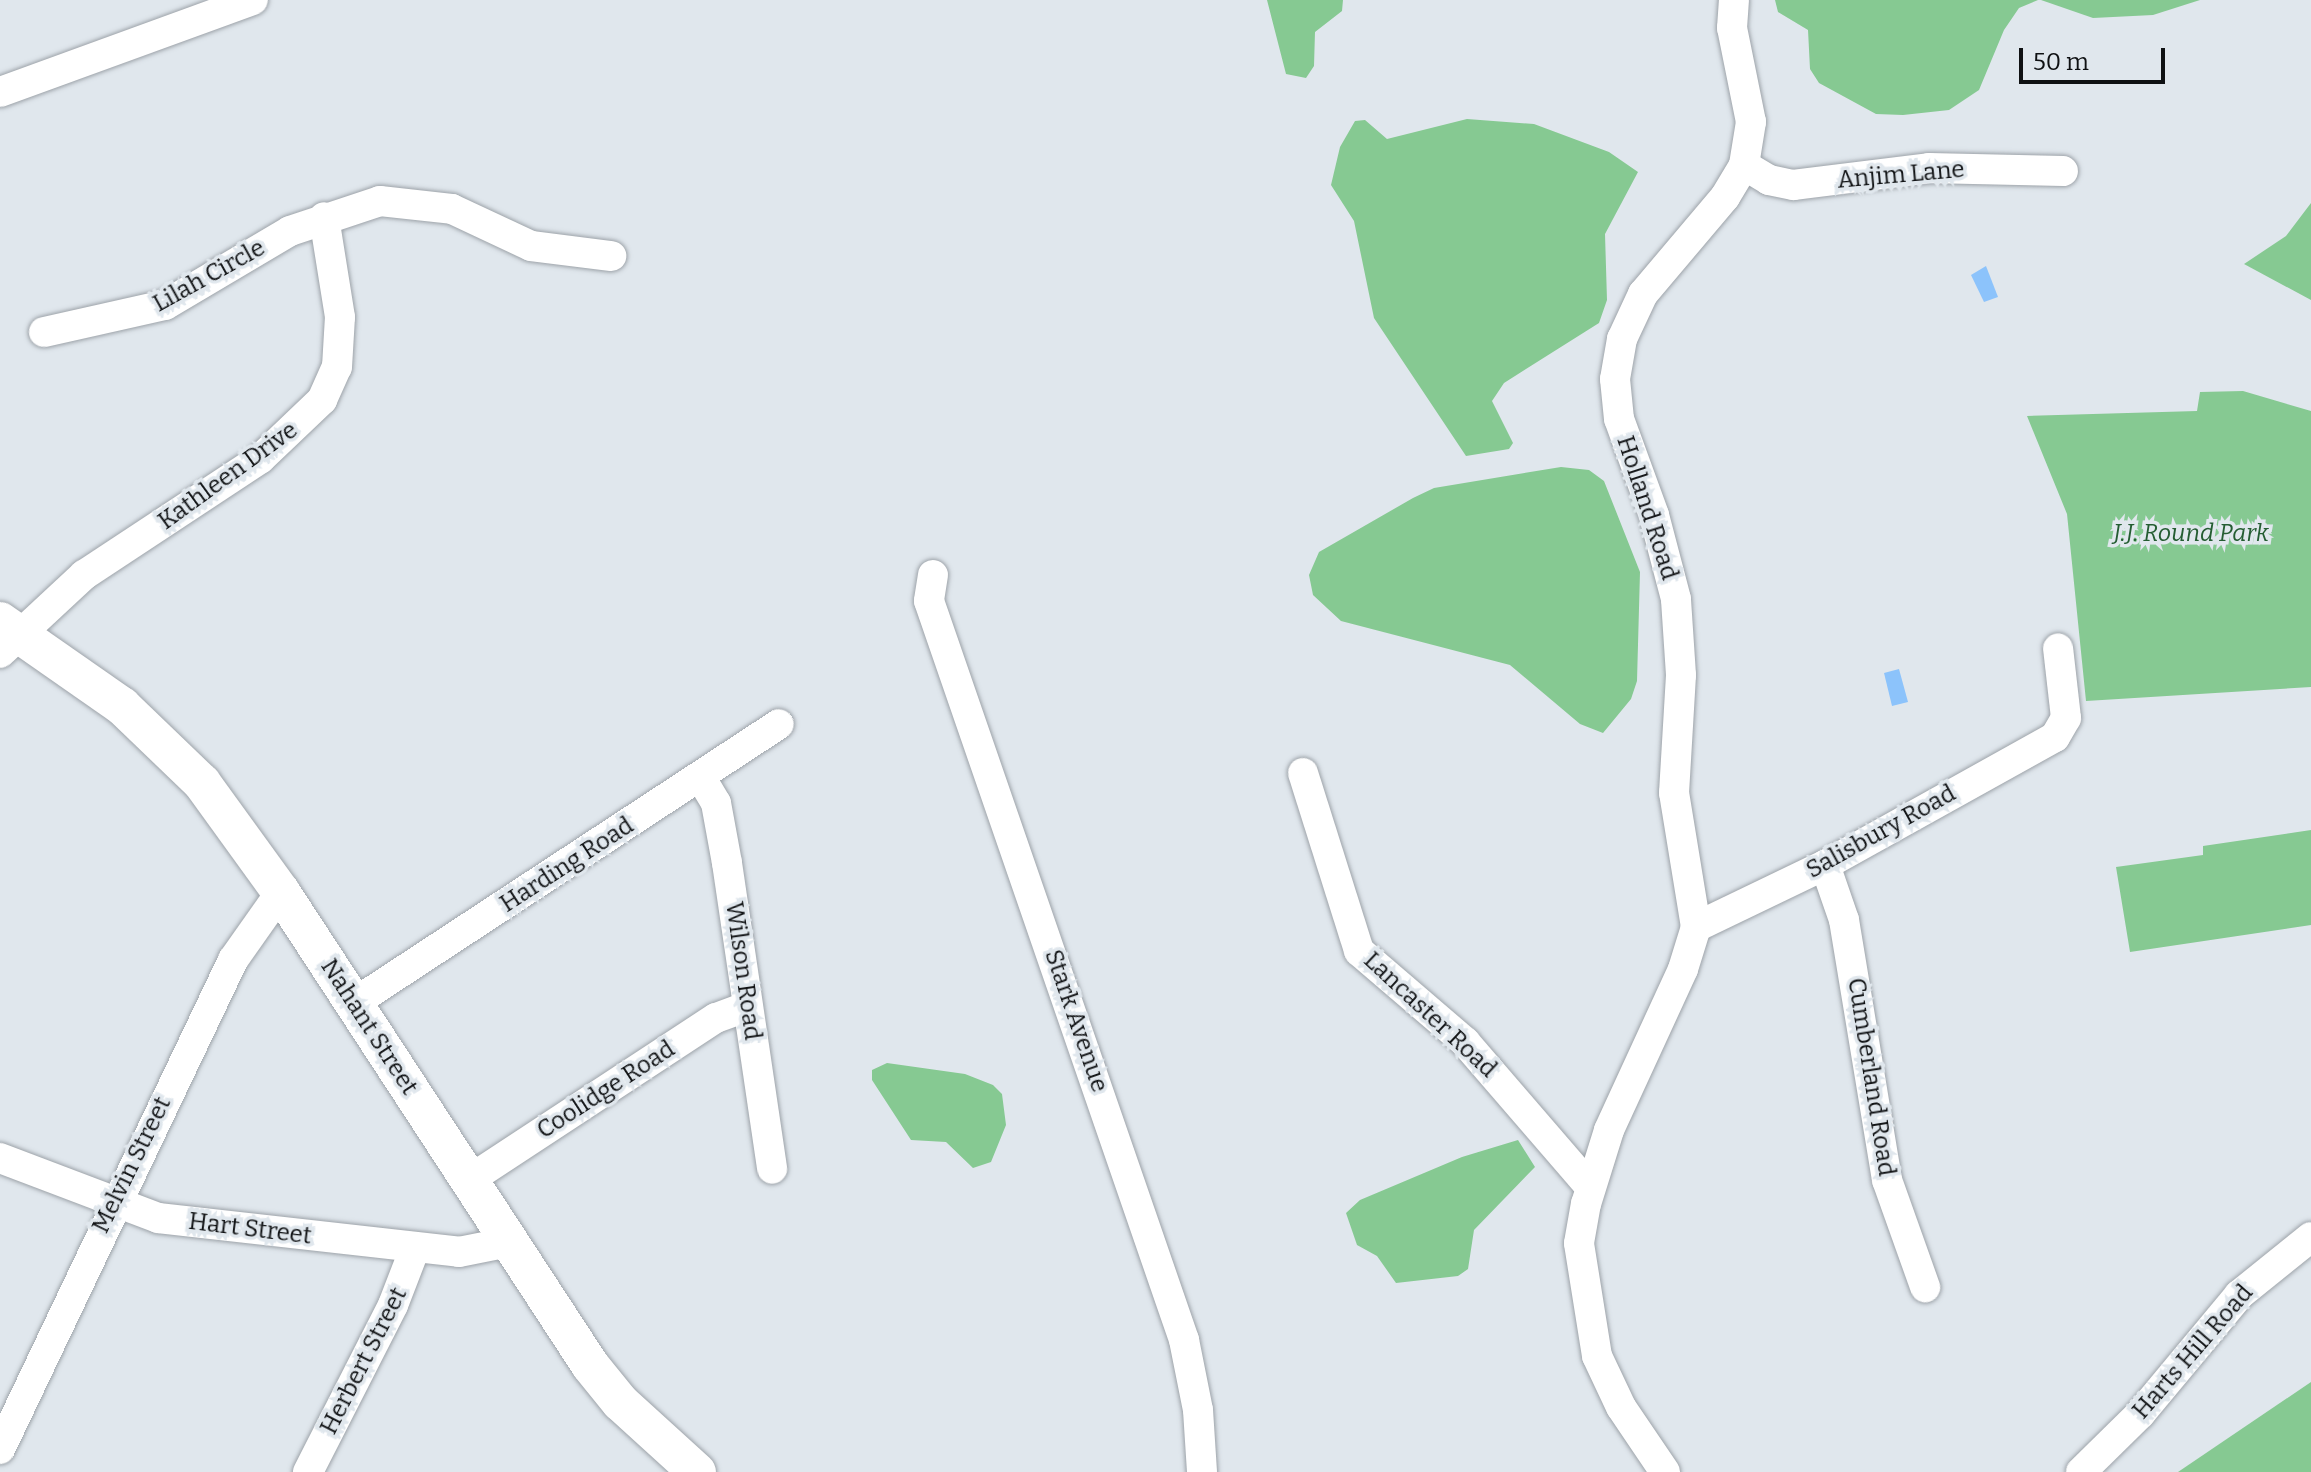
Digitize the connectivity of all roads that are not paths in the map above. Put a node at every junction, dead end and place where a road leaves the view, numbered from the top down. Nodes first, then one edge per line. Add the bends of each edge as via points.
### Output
1 (253, 0) edge
2 (1734, 0) edge
3 (0, 92) edge
4 (1744, 165) junction
5 (2063, 171) dead end
6 (324, 217) junction
7 (611, 256) dead end
8 (44, 332) dead end
9 (933, 575) dead end
10 (7, 636) edge
11 (2058, 648) dead end
12 (779, 724) dead end
13 (1303, 773) dead end
14 (701, 778) junction
15 (1825, 865) junction
16 (281, 892) junction
17 (1696, 927) junction
18 (354, 1003) junction
19 (747, 1007) junction
20 (0, 1158) edge
21 (772, 1169) dead end
22 (469, 1180) junction
23 (1590, 1187) junction
24 (113, 1204) junction
25 (2311, 1237) edge
26 (509, 1242) junction
27 (415, 1248) junction
28 (1925, 1287) dead end
29 (0, 1449) edge
30 (308, 1472) edge
31 (697, 1472) edge
32 (1202, 1472) edge
33 (1665, 1472) edge
34 (2081, 1472) edge

1 - 3 street
2 - 4 street, Holland Road via 1732,28 1751,122
4 - 5 street, Anjim Lane via 1769,180 1793,185 1929,168
4 - 17 street, Holland Road via 1725,197 1643,294 1622,339 1615,379 1619,419 1654,515 1676,599 1681,675 1674,793
6 - 7 street, Lilah Circle via 380,201 428,203 474,216 531,246
6 - 8 street, Lilah Circle via 266,244 165,305
6 - 10 street, Kathleen Drive via 340,317 337,367 322,400 260,459 84,575
9 - 32 street, Stark Avenue via 929,601 1180,1326 1198,1410
10 - 16 main road, Nahant Street via 122,706 179,758
11 - 15 street, Salisbury Road via 2066,715 2062,730
12 - 14 street, Harding Road
13 - 23 street, Lancaster Road via 1359,951 1482,1059
14 - 18 street, Harding Road
14 - 19 street, Wilson Road via 718,812
15 - 17 street, Salisbury Road
15 - 28 street, Cumberland Road via 1844,920 1887,1180
16 - 18 main road, Nahant Street
16 - 24 street, Melvin Street via 233,960
17 - 23 street, Holland Road
18 - 22 main road, Nahant Street
19 - 21 street, Wilson Road
19 - 22 street, Coolidge Road via 716,1018
20 - 24 street, Hart Street
22 - 26 main road, Nahant Street
23 - 33 street, Holland Road via 1581,1228 1584,1300 1597,1356 1621,1407
24 - 27 street, Hart Street via 158,1218
24 - 29 street, Melvin Street
25 - 34 street, Harts Hill Road via 2239,1295 2140,1414
26 - 27 street, Hart Street via 459,1252
26 - 31 main road, Nahant Street via 606,1386
27 - 30 street, Herbert Street via 393,1305

